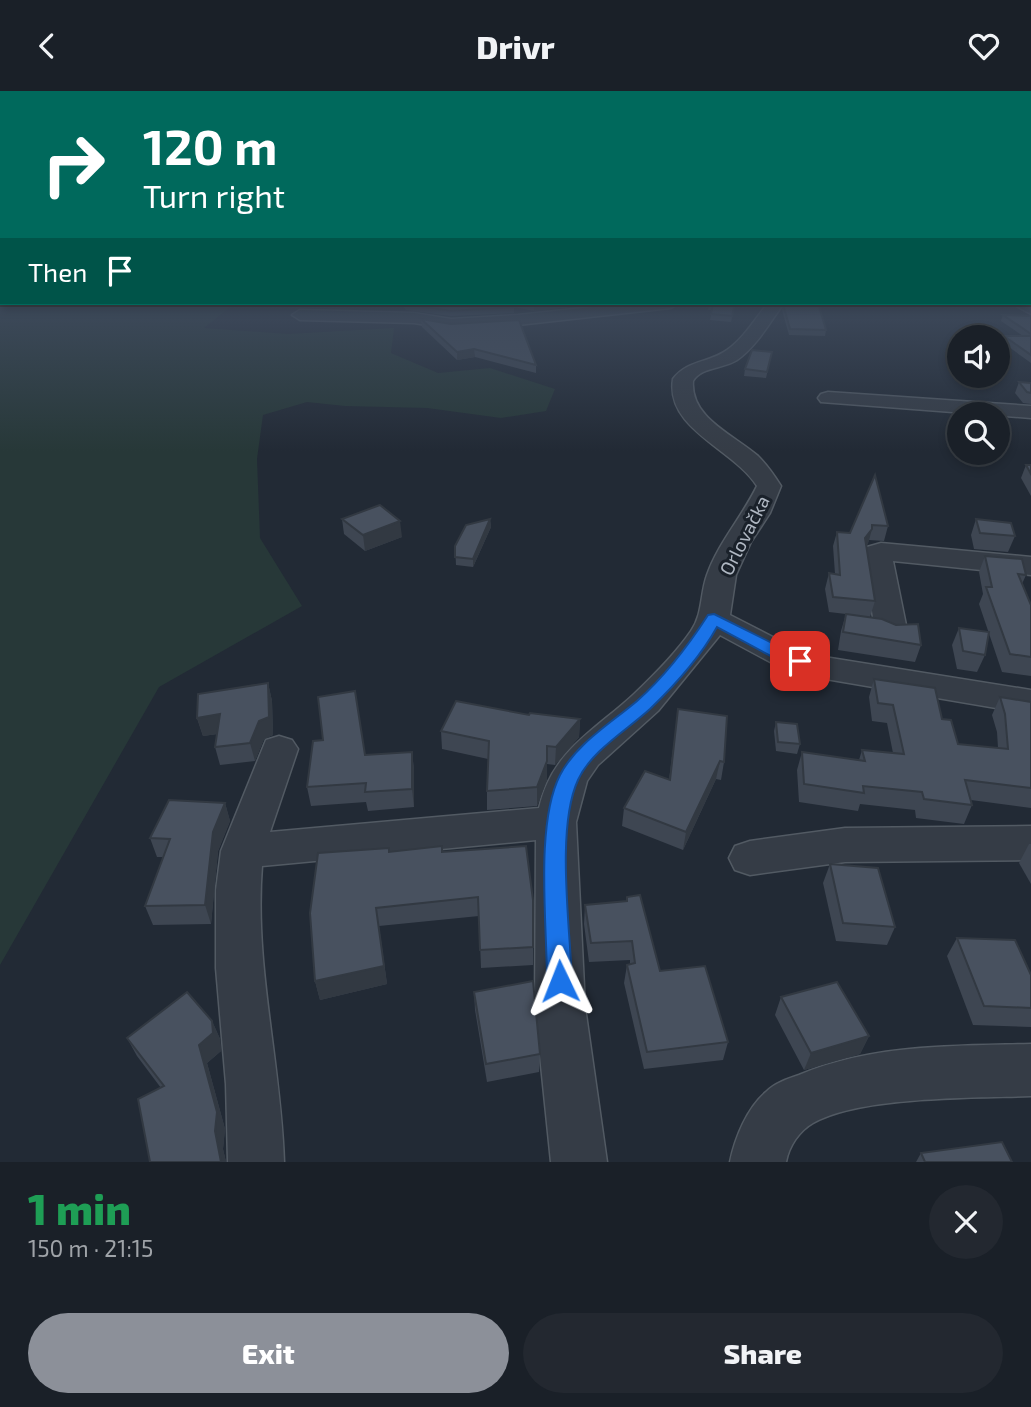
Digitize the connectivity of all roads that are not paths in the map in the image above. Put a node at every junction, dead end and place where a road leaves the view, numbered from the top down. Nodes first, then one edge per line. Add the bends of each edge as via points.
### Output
1 (739, 351) edge
2 (828, 398) dead end
3 (1031, 412) edge
4 (1031, 566) edge
5 (708, 629) junction
6 (891, 630) edge
7 (1031, 702) edge
8 (279, 749) dead end
9 (555, 823) junction
10 (1031, 843) edge
11 (242, 851) junction
12 (750, 858) dead end
13 (1031, 1070) edge
14 (256, 1162) edge
15 (579, 1162) edge
16 (758, 1162) edge

1 - 5 street, Orlovačka via 690,370 683,379 684,401 699,420 748,458 769,486 722,575
2 - 3 street
4 - 6 street via 877,552
5 - 7 street via 814,666
5 - 9 street via 646,703 585,755 569,777
8 - 11 street
9 - 11 street
9 - 15 street via 560,1007
10 - 12 street via 845,845
11 - 14 street via 236,906
13 - 16 street via 914,1075 841,1087 792,1105 770,1130

